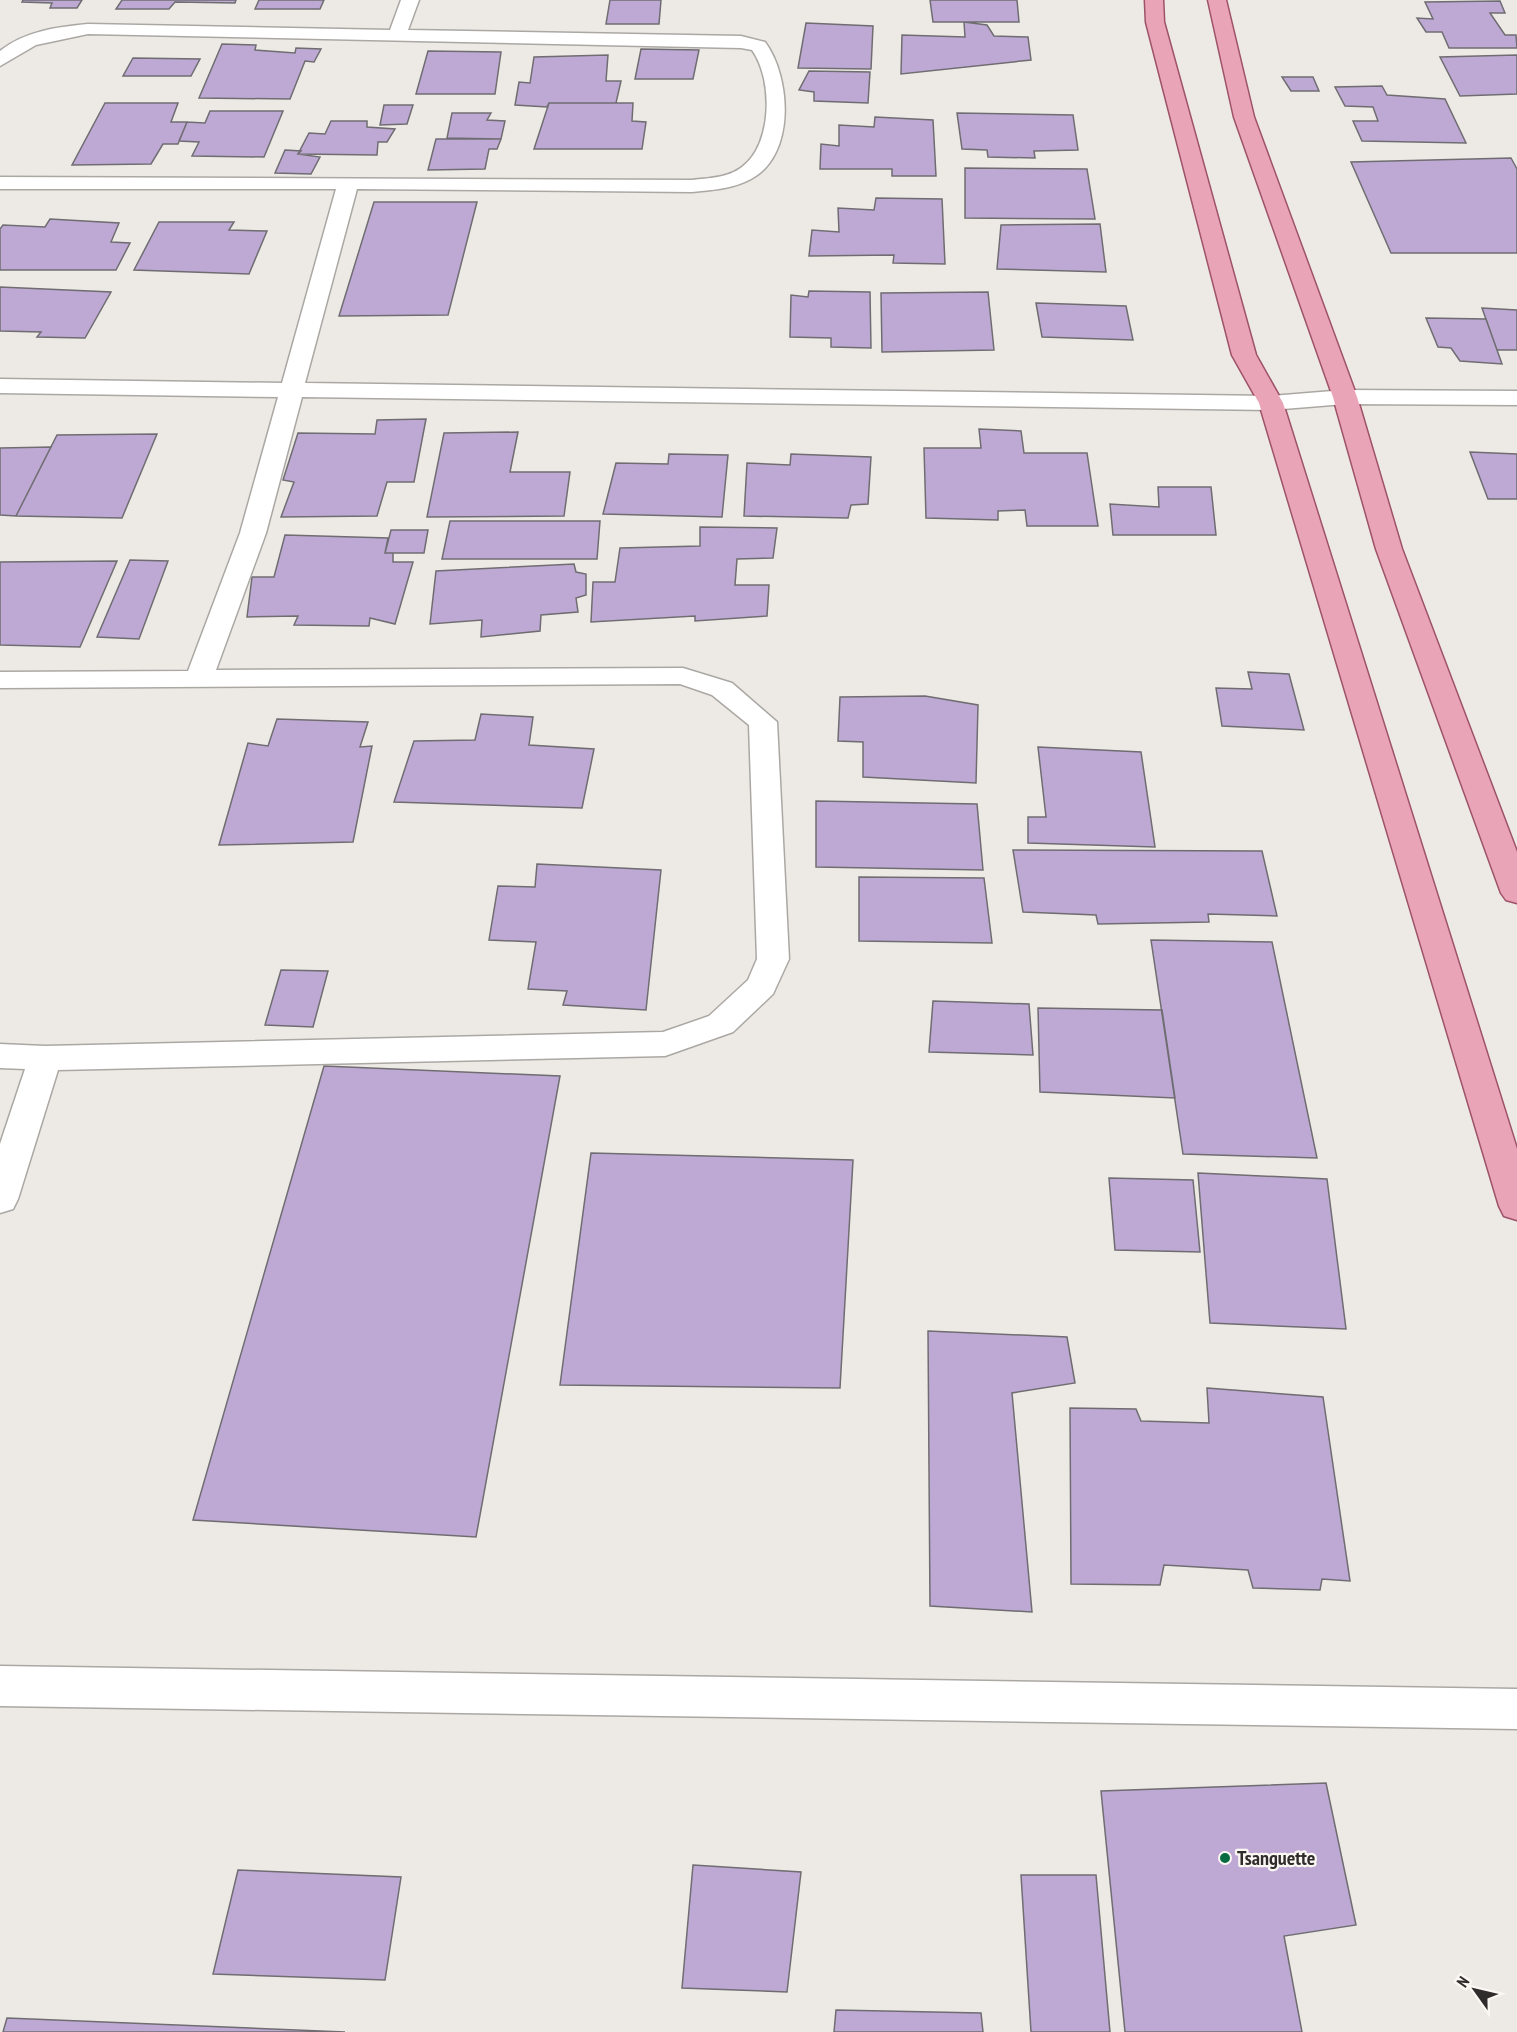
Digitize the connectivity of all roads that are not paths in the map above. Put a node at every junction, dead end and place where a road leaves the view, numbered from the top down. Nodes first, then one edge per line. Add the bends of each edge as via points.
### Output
1 (410, 0) edge
2 (1154, 0) edge
3 (1217, 0) edge
4 (397, 34) junction
5 (0, 60) edge
6 (0, 183) edge
7 (348, 183) junction
8 (0, 386) edge
9 (294, 389) junction
10 (1346, 397) junction
11 (1517, 398) edge
12 (1271, 403) junction
13 (199, 679) junction
14 (0, 680) edge
15 (1517, 893) edge
16 (0, 1056) edge
17 (45, 1058) junction
18 (0, 1199) edge
19 (1517, 1206) edge
20 (0, 1686) edge
21 (1517, 1709) edge

1 - 4 street
2 - 12 main road via 1155,22 1244,355
3 - 10 main road via 1244,117
4 - 5 street via 88,29 34,39
4 - 7 street via 714,41 758,46 771,65 775,84 767,150 753,170 736,179 692,186
6 - 7 street
7 - 9 street
8 - 9 street
9 - 12 street
9 - 13 street via 253,533
10 - 11 street
10 - 12 street
10 - 15 main road via 1389,549
12 - 19 main road
13 - 14 street
13 - 17 street via 682,676 722,689 763,722 773,959 761,986 721,1024 665,1044
16 - 17 street
17 - 18 street
20 - 21 street

